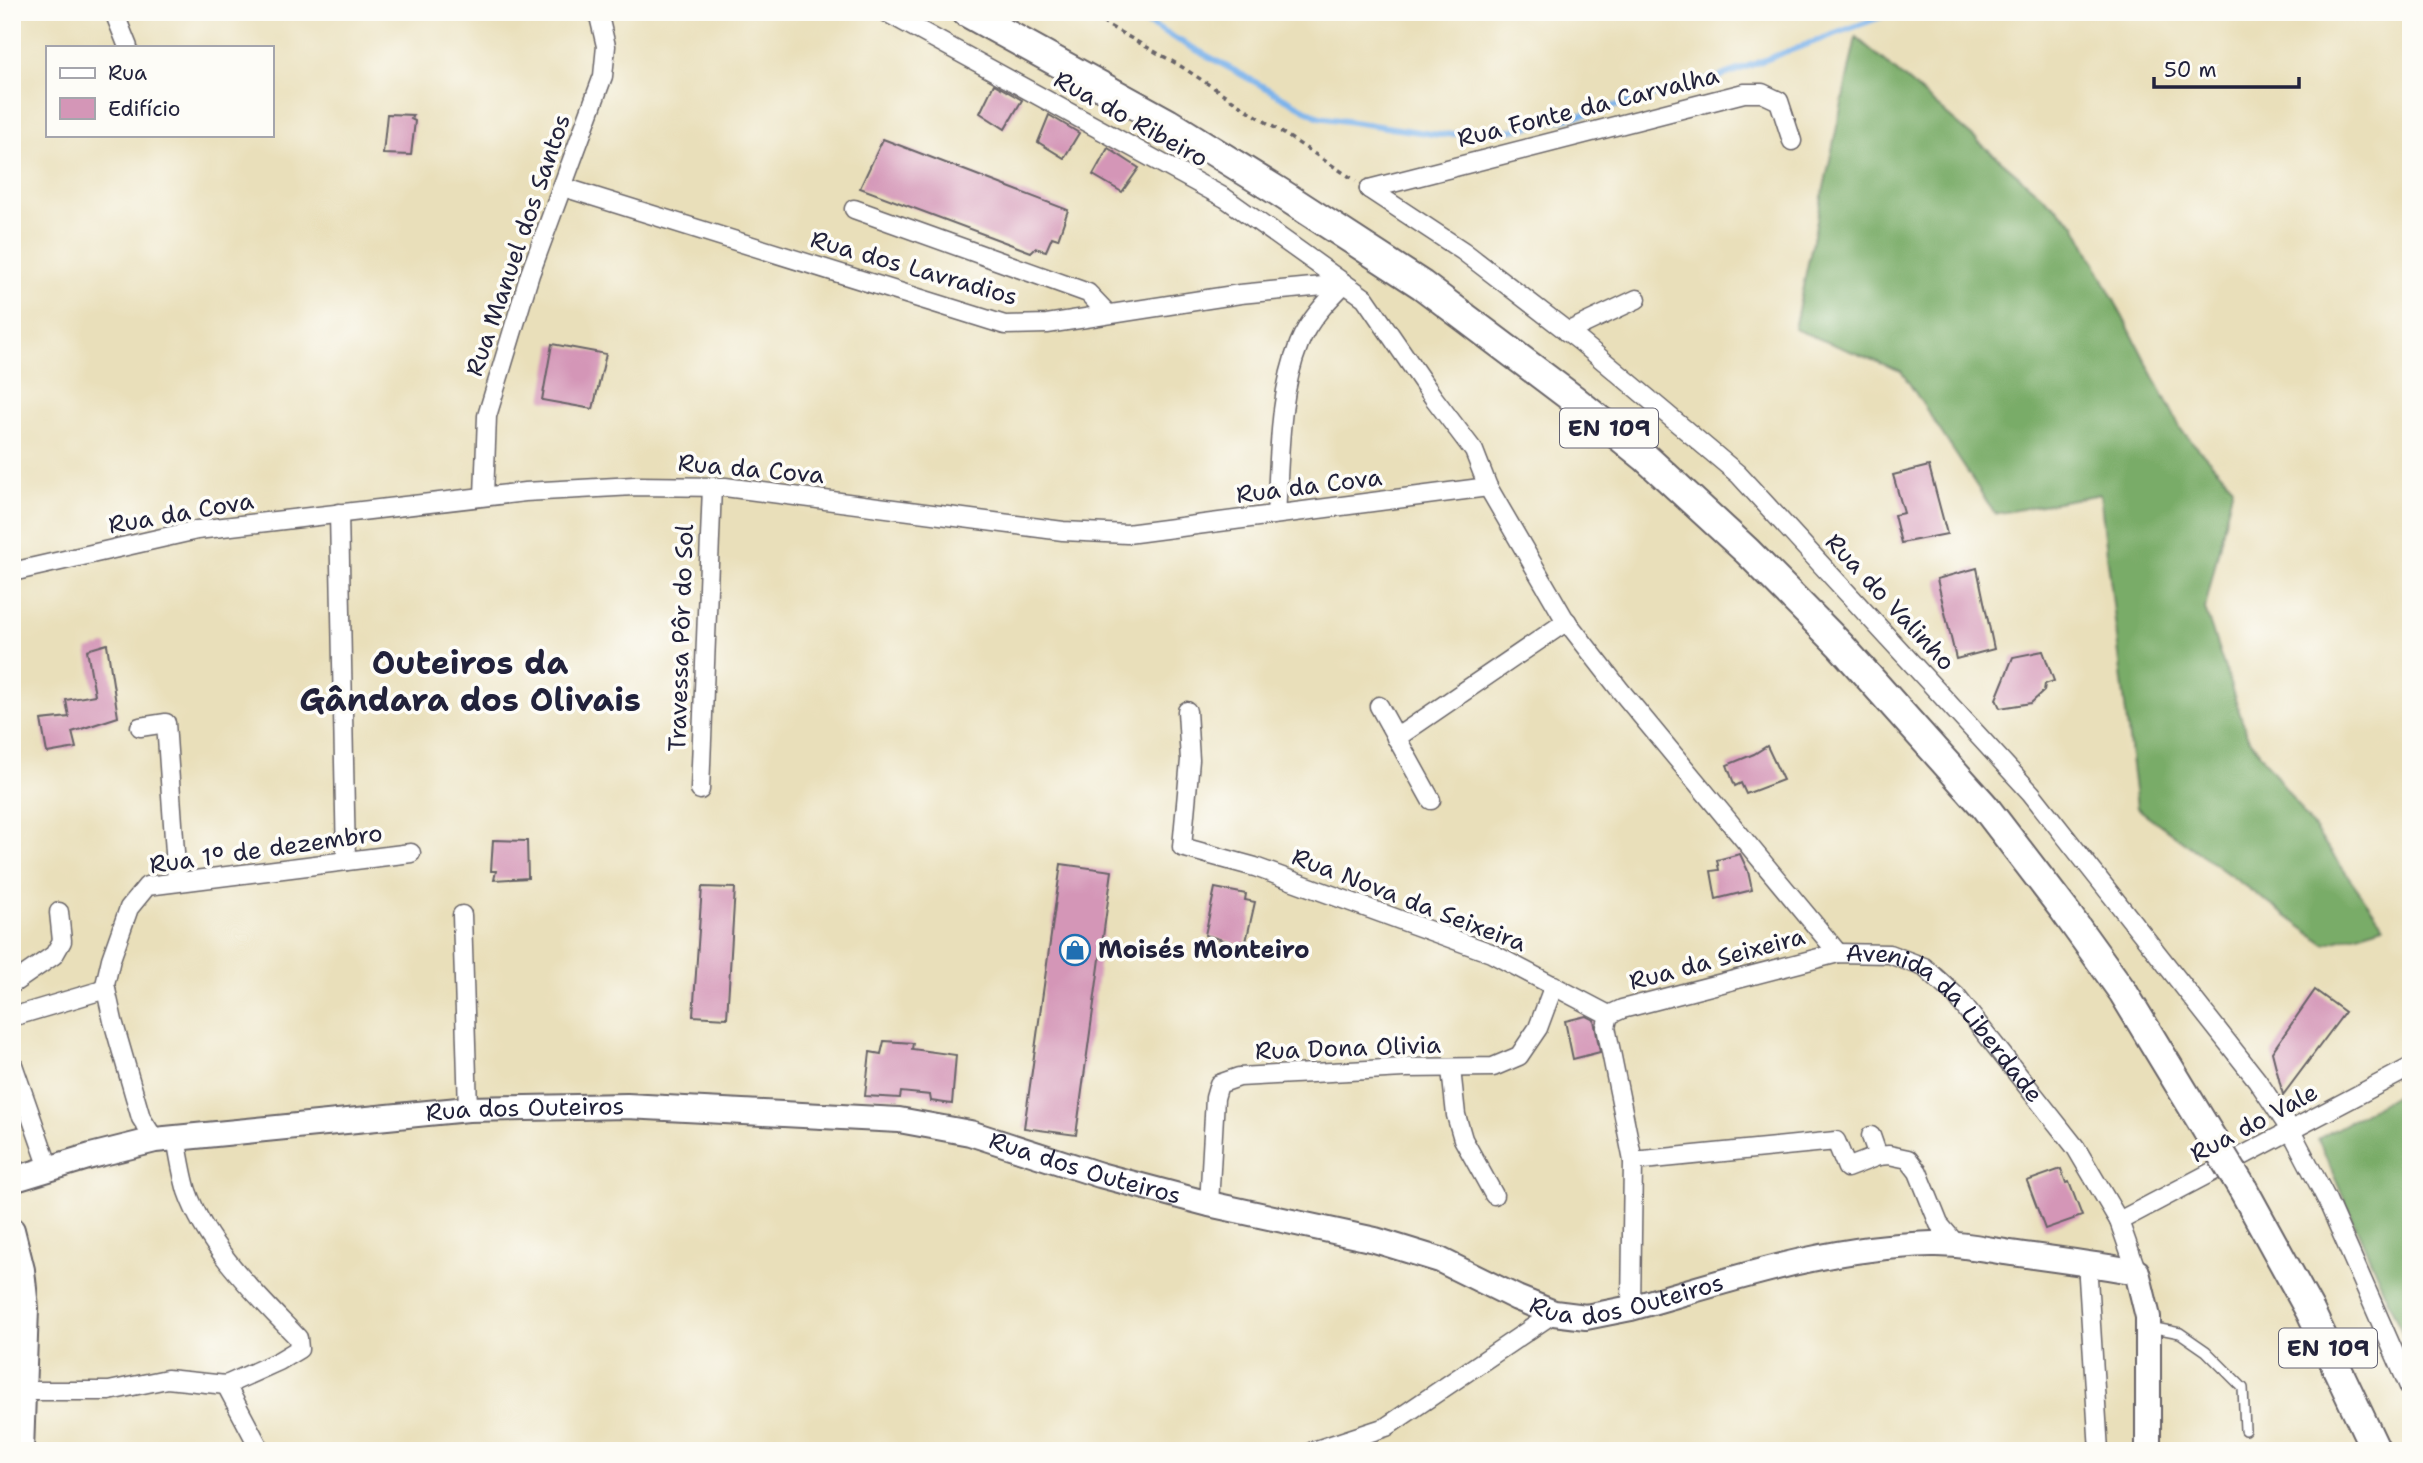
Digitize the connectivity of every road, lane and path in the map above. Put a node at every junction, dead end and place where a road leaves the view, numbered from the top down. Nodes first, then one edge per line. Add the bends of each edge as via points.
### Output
1 (114, 12) edge
2 (598, 12) edge
3 (886, 12) edge
4 (966, 12) edge
5 (1084, 12) edge
6 (128, 46) edge
7 (1792, 141) dead end
8 (563, 187) junction
9 (1369, 189) junction
10 (854, 209) dead end
11 (1344, 284) junction
12 (1637, 299) dead end
13 (1108, 314) junction
14 (1567, 331) junction
15 (712, 487) junction
16 (1488, 487) junction
17 (484, 496) junction
18 (340, 513) junction
19 (1276, 514) junction
20 (12, 572) edge
21 (1566, 621) junction
22 (1378, 705) dead end
23 (1187, 711) dead end
24 (140, 727) dead end
25 (1396, 738) junction
26 (700, 790) dead end
27 (1431, 800) dead end
28 (411, 853) dead end
29 (346, 860) junction
30 (177, 881) junction
31 (58, 912) dead end
32 (462, 915) dead end
33 (1838, 953) junction
34 (12, 984) edge
35 (1554, 985) junction
36 (106, 989) junction
37 (1609, 1015) junction
38 (12, 1017) edge
39 (2411, 1067) edge
40 (1451, 1069) junction
41 (14, 1074) edge
42 (468, 1109) junction
43 (2291, 1131) junction
44 (1871, 1136) dead end
45 (165, 1139) junction
46 (1878, 1156) junction
47 (1633, 1161) junction
48 (49, 1168) junction
49 (12, 1180) edge
50 (1494, 1195) dead end
51 (1209, 1204) junction
52 (2119, 1221) junction
53 (12, 1230) edge
54 (1957, 1245) junction
55 (2087, 1262) junction
56 (2137, 1272) junction
57 (1631, 1308) junction
58 (1554, 1313) junction
59 (2148, 1327) junction
60 (226, 1385) junction
61 (24, 1391) junction
62 (2411, 1391) edge
63 (2245, 1430) dead end
64 (18, 1437) edge
65 (261, 1451) edge
66 (1313, 1451) edge
67 (2099, 1451) edge
68 (2148, 1451) edge
69 (2376, 1451) edge

1 - 6 street
2 - 8 street, Rua Manuel dos Santos via 606,46 603,76
3 - 11 street, Rua do Ribeiro via 1225,198
4 - 69 main road, EN 109, bridge via 1168,123 1401,271 1561,390 1655,467 1840,645 1985,807 2123,992 2243,1189 2310,1311
5 - 9 path via 1179,65
7 - 9 street, Rua Fonte da Carvalha via 1779,101 1762,93 1744,93
8 - 13 street, Rua dos Lavradios via 1005,325
8 - 17 street, Rua Manuel dos Santos via 530,274 487,416
9 - 14 street, Rua do Valinho via 1463,250
10 - 13 street via 1088,293
11 - 13 street, Rua dos Lavradios
11 - 16 street, Rua do Ribeiro via 1365,298 1474,451
11 - 19 street via 1299,342 1286,390
12 - 14 street
14 - 43 street, Rua do Valinho via 1738,474 2022,783 2257,1080
15 - 17 street, Rua da Cova via 634,486
15 - 19 street, Rua da Cova via 1063,531 1127,534
15 - 26 street, Travessa Pôr do Sol
16 - 19 street, Rua da Cova
16 - 21 street, Avenida da Liberdade
17 - 18 street, Rua da Cova
18 - 20 street, Rua da Cova via 197,530
18 - 29 street
21 - 25 street
21 - 33 street, Avenida da Liberdade
22 - 25 street
23 - 35 street, Rua Nova da Seixeira via 1190,760 1182,847 1255,867 1491,953
24 - 30 street via 166,723
25 - 27 street
28 - 29 street, Rua 1º de dezembro
29 - 30 street, Rua 1º de dezembro
30 - 36 street, Rua 1º de dezembro via 147,886 129,908
31 - 34 street via 62,941 54,955
32 - 42 street
33 - 37 street, Rua da Seixeira
33 - 52 street, Avenida da Liberdade via 1901,957 1924,967 1947,986 2087,1163
35 - 37 street, Rua Nova da Seixeira
35 - 40 street, Rua Dona Olivia via 1538,1028 1519,1055 1493,1067
36 - 38 street
36 - 45 street, Rua 1º de dezembro via 141,1118
37 - 47 street via 1606,1027
39 - 43 street, Rua do Vale
40 - 50 street via 1463,1139
40 - 51 street, Rua Dona Olivia via 1226,1080 1219,1084 1215,1098
41 - 48 street
42 - 45 street, Rua dos Outeiros
42 - 51 street, Rua dos Outeiros via 627,1106 911,1121 970,1133
43 - 52 street, Rua do Vale
43 - 62 street, Rua do Valinho via 2327,1200
44 - 46 street
45 - 48 street, Rua dos Outeiros
45 - 60 street, Rua 1º de dezembro via 208,1233 248,1286 298,1338 299,1349
46 - 47 street via 1847,1168 1836,1141
46 - 54 street via 1908,1158 1939,1224
47 - 57 street
48 - 49 street, Rua dos Outeiros
51 - 58 street, Rua dos Outeiros via 1422,1254
52 - 56 street, Avenida da Liberdade
53 - 61 street via 25,1291
54 - 55 street, Rua dos Outeiros
54 - 57 street, Rua dos Outeiros via 1859,1250 1808,1258
55 - 56 street, Rua dos Outeiros
55 - 67 street
56 - 59 street, Avenida da Liberdade
57 - 58 street, Rua dos Outeiros via 1586,1317
58 - 66 street via 1387,1427
59 - 63 lane via 2180,1333 2206,1350 2243,1388
59 - 68 street, Avenida da Liberdade
60 - 61 street via 167,1379 109,1391
60 - 65 street
61 - 64 street

